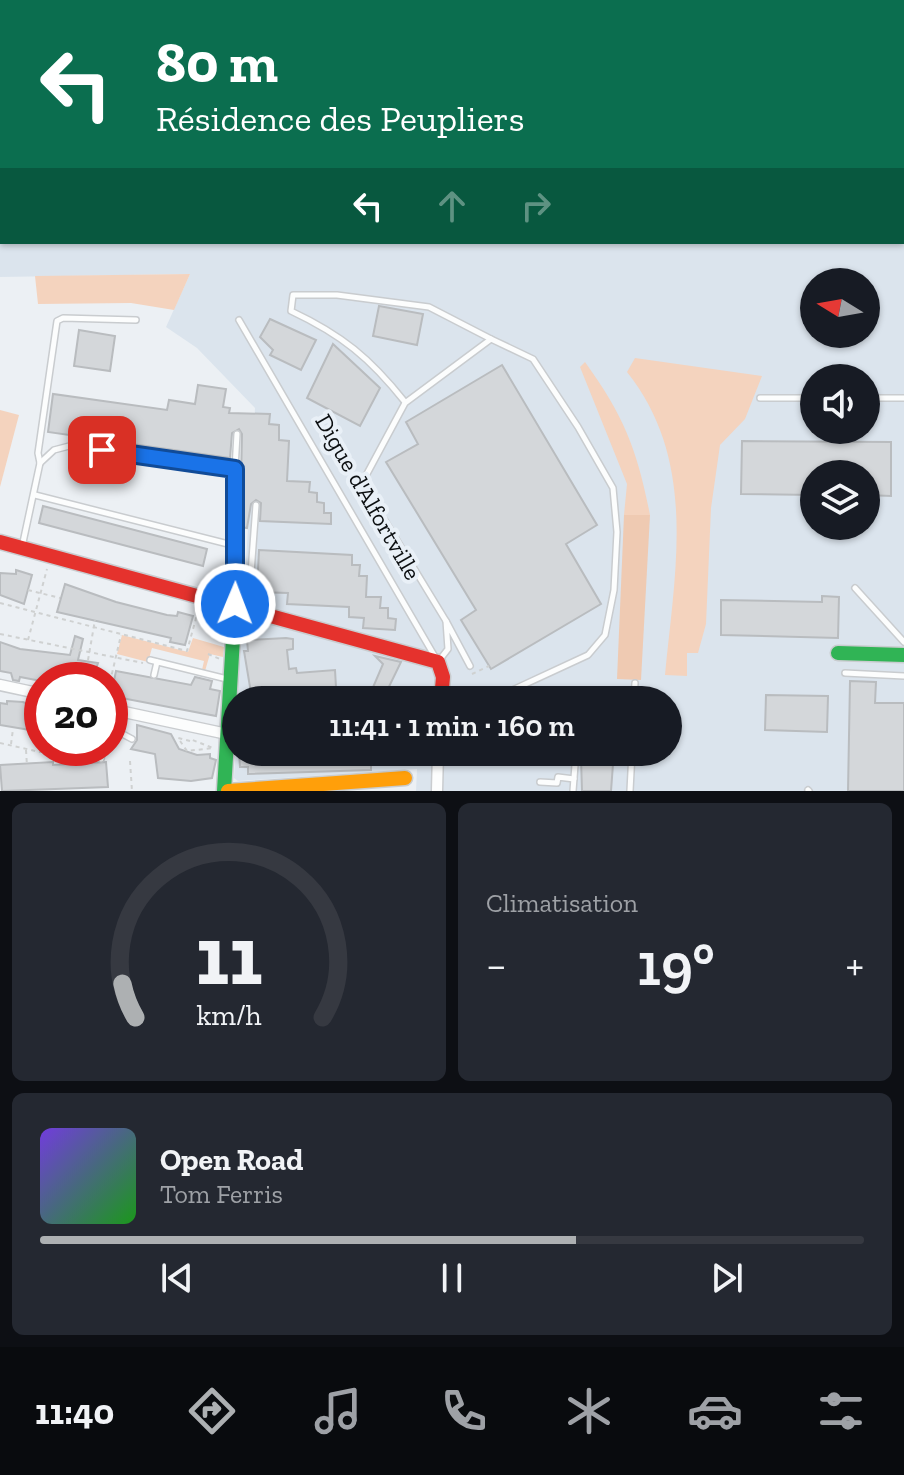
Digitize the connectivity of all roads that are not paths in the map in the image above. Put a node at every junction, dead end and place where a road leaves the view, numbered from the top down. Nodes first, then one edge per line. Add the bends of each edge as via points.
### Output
1 (136, 320) dead end
2 (239, 320) dead end
3 (491, 339) junction
4 (760, 398) dead end
5 (800, 398) edge
6 (880, 398) edge
7 (904, 398) edge
8 (405, 403) junction
9 (237, 434) dead end
10 (40, 463) junction
11 (235, 469) junction
12 (35, 495) junction
13 (256, 505) dead end
14 (0, 542) edge
15 (236, 546) junction
16 (22, 548) junction
17 (855, 588) dead end
18 (240, 606) junction
19 (446, 621) junction
20 (904, 642) edge
21 (838, 653) dead end
22 (904, 655) edge
23 (438, 662) junction
24 (470, 666) dead end
25 (845, 673) dead end
26 (154, 675) dead end
27 (904, 676) edge
28 (231, 680) junction
29 (635, 683) dead end
30 (0, 685) edge
31 (232, 686) edge
32 (442, 686) edge
33 (521, 686) edge
34 (635, 686) edge
35 (24, 690) edge
36 (128, 713) edge
37 (222, 733) edge
38 (128, 737) edge
39 (132, 739) dead end
40 (226, 766) edge
41 (438, 766) edge
42 (575, 766) edge
43 (631, 766) edge
44 (405, 778) dead end
45 (574, 779) junction
46 (540, 782) dead end
47 (226, 791) edge
48 (437, 791) edge
49 (573, 791) edge
50 (630, 791) edge

1 - 10 lane via 57,321
2 - 23 lane, Digue d'Alfortville via 319,449
3 - 8 lane
3 - 8 lane via 429,307 293,295 291,311 337,333 384,375
3 - 33 lane via 533,359 571,416 613,488 617,532 605,635 588,655
4 - 5 lane
6 - 7 lane
8 - 19 lane via 362,483
9 - 11 lane
10 - 11 lane via 54,450 73,445
10 - 12 lane
11 - 15 lane
12 - 15 lane
12 - 16 lane
13 - 18 lane via 249,600
14 - 16 street
15 - 18 lane
16 - 18 street
17 - 20 lane
18 - 23 street
18 - 28 street
19 - 23 lane via 448,649
19 - 24 lane
21 - 22 street
23 - 32 street, Digue d'Alfortville
25 - 27 lane
26 - 28 lane via 154,661
28 - 31 street
29 - 34 lane
30 - 35 street
36 - 37 street
38 - 39 lane
40 - 47 street
41 - 48 street
42 - 45 lane
43 - 50 lane
44 - 47 street
45 - 46 lane
45 - 49 lane

